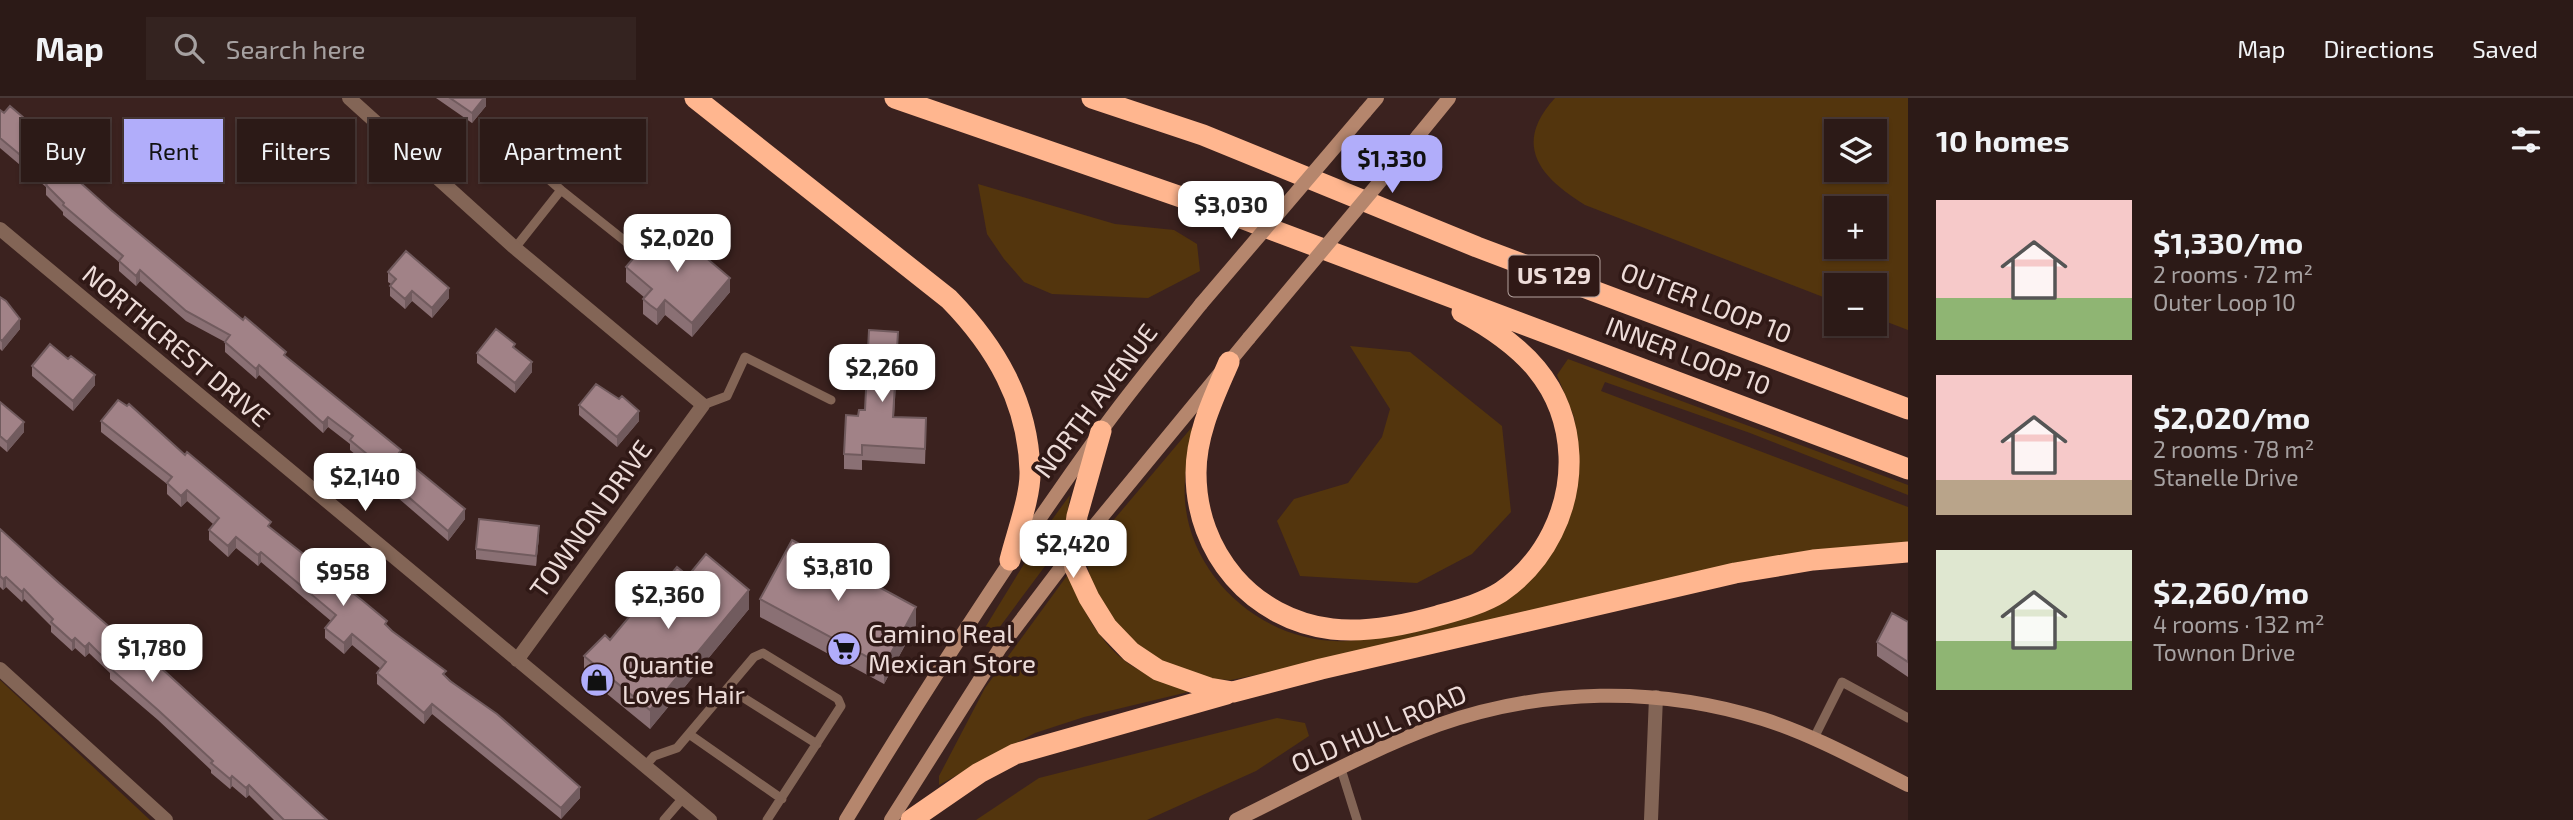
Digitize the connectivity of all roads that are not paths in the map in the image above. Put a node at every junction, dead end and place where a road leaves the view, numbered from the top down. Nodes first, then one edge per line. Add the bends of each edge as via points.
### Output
1 (349, 98) edge
2 (695, 98) edge
3 (895, 98) edge
4 (1092, 98) edge
5 (1134, 98) edge
6 (1377, 98) edge
7 (1449, 98) edge
8 (1203, 135) junction
9 (552, 182) edge
10 (561, 190) junction
11 (0, 229) edge
12 (515, 248) junction
13 (635, 248) dead end
14 (1392, 274) junction
15 (1229, 362) junction
16 (831, 400) dead end
17 (703, 405) junction
18 (1908, 409) edge
19 (1101, 431) junction
20 (1908, 469) edge
21 (1072, 552) junction
22 (1908, 552) edge
23 (1010, 561) junction
24 (517, 660) junction
25 (0, 669) edge
26 (728, 688) junction
27 (1233, 692) junction
28 (1656, 697) junction
29 (1908, 719) edge
30 (689, 734) junction
31 (1814, 738) junction
32 (817, 744) junction
33 (645, 766) junction
34 (1341, 769) junction
35 (1908, 785) edge
36 (683, 798) junction
37 (782, 799) junction
38 (166, 820) edge
39 (664, 820) edge
40 (710, 820) edge
41 (768, 820) edge
42 (846, 820) edge
43 (891, 820) edge
44 (911, 820) edge
45 (1236, 820) edge
46 (1357, 820) edge
47 (1651, 820) edge

1 - 12 street
2 - 23 highway via 949,299 1001,364 1022,414 1031,473
3 - 14 highway, INNER LOOP 10 / US 129
4 - 8 highway, OUTER LOOP 10 / US 129
5 - 8 highway
6 - 19 main road, NORTH AVENUE, bridge via 1200,304
7 - 15 main road, bridge
8 - 18 highway, OUTER LOOP 10 / US 129 via 1477,247
9 - 10 lane
10 - 12 lane
10 - 13 lane
11 - 24 street, NORTHCREST DRIVE
12 - 17 street
14 - 15 highway via 1500,332 1547,382 1560,410 1569,461 1564,507 1531,565 1501,592 1421,621 1362,629 1302,622 1259,601 1221,565 1209,542 1196,473 1200,438
14 - 20 highway, INNER LOOP 10 / US 129
15 - 21 main road
16 - 17 lane via 745,357 727,396
17 - 24 street, TOWNON DRIVE
19 - 21 highway via 1077,516
19 - 23 main road, NORTH AVENUE
21 - 27 highway via 1089,598 1131,652 1167,674
21 - 43 main road via 1000,648
22 - 27 highway via 1813,560 1735,573
23 - 42 main road, NORTH AVENUE
24 - 33 street, NORTHCREST DRIVE
25 - 38 street
26 - 30 lane
26 - 32 lane
26 - 32 lane via 754,657 763,653 838,699 841,706
27 - 44 highway via 1015,754
28 - 31 main road, OLD HULL ROAD via 1740,712
28 - 34 main road, OLD HULL ROAD via 1569,697 1511,705 1436,726
28 - 47 street
29 - 31 lane via 1842,682
30 - 33 lane via 677,748 654,756
30 - 37 lane
31 - 35 main road, OLD HULL ROAD
32 - 37 lane
33 - 36 street, NORTHCREST DRIVE
34 - 45 main road, OLD HULL ROAD
34 - 46 lane
36 - 39 lane
36 - 40 street, NORTHCREST DRIVE
37 - 41 lane

